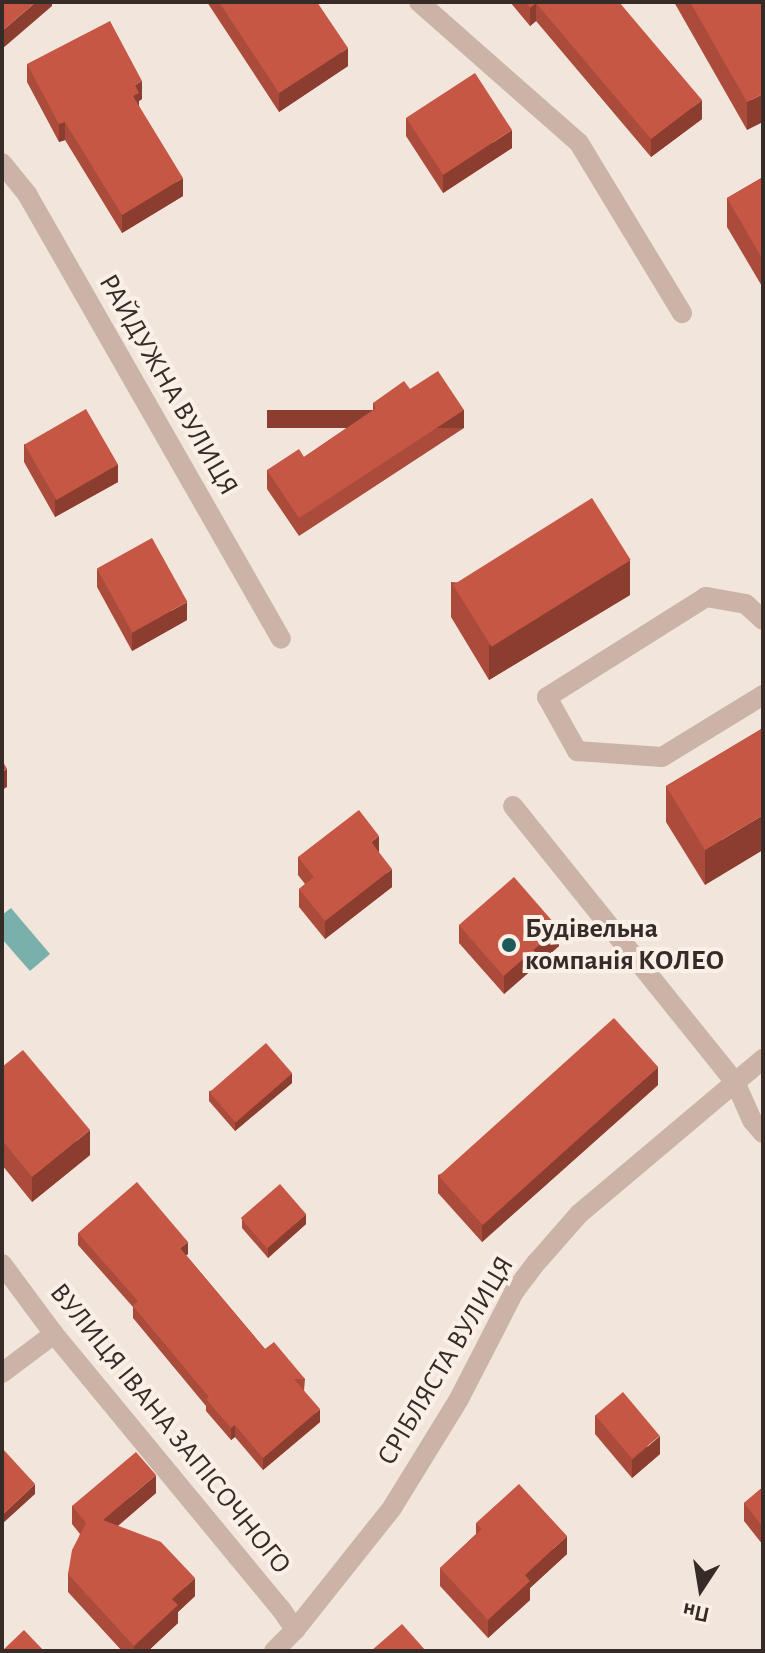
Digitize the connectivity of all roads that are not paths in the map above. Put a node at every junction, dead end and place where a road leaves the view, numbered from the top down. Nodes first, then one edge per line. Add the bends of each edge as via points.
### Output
1 (419, 2) edge
2 (2, 163) edge
3 (682, 313) dead end
4 (763, 620) edge
5 (281, 639) dead end
6 (763, 695) edge
7 (513, 806) dead end
8 (763, 1059) edge
9 (735, 1082) junction
10 (763, 1133) edge
11 (2, 1264) edge
12 (54, 1334) junction
13 (2, 1373) edge
14 (295, 1630) junction
15 (277, 1650) edge

1 - 3 street via 579,143
2 - 5 street, РАЙДУЖНА ВУЛИЦЯ via 27,194
4 - 6 street via 746,604 706,597 547,697 577,751 662,757
7 - 9 street
8 - 9 street, СРІБЛЯСТА ВУЛИЦЯ
9 - 10 street
9 - 14 street, СРІБЛЯСТА ВУЛИЦЯ via 579,1214 537,1262 514,1292 459,1399 392,1508
11 - 12 street, ВУЛИЦЯ ІВАНА ЗАПІСОЧНОГО
12 - 13 street
12 - 14 street, ВУЛИЦЯ ІВАНА ЗАПІСОЧНОГО
14 - 15 street, СРІБЛЯСТА ВУЛИЦЯ

